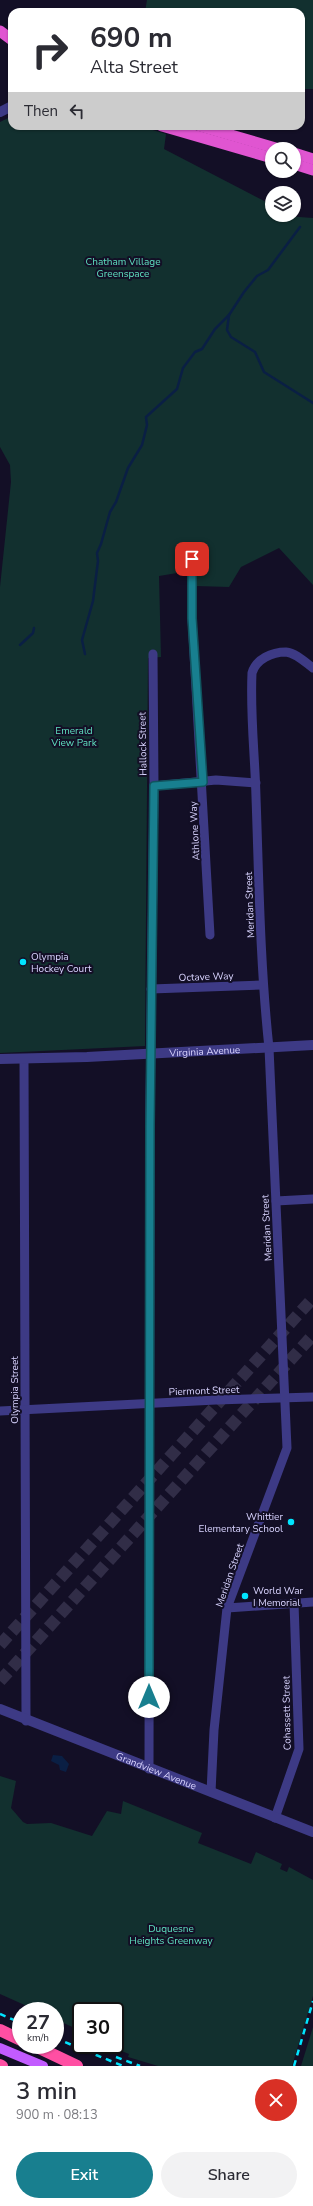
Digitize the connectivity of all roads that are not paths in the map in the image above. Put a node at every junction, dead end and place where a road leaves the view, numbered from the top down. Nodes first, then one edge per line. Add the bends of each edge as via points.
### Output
1 (180, 130) edge
2 (212, 130) edge
3 (235, 130) edge
4 (265, 146) edge
5 (265, 148) edge
6 (265, 149) edge
7 (301, 156) edge
8 (313, 159) edge
9 (301, 166) edge
10 (313, 170) edge
11 (192, 559) dead end
12 (153, 654) dead end
13 (313, 668) edge
14 (203, 782) junction
15 (256, 783) junction
16 (154, 786) junction
17 (210, 935) dead end
18 (262, 985) junction
19 (151, 989) junction
20 (313, 1045) edge
21 (269, 1048) junction
22 (151, 1054) junction
23 (0, 1059) edge
24 (24, 1059) junction
25 (313, 1199) edge
26 (276, 1201) junction
27 (313, 1397) edge
28 (284, 1398) junction
29 (149, 1403) junction
30 (26, 1410) junction
31 (0, 1411) edge
32 (313, 1602) edge
33 (294, 1603) junction
34 (228, 1608) junction
35 (0, 1709) edge
36 (26, 1721) junction
37 (149, 1769) junction
38 (211, 1792) junction
39 (275, 1818) junction
40 (313, 1832) edge
41 (0, 2030) edge
42 (12, 2036) edge
43 (0, 2048) edge
44 (52, 2054) edge
45 (44, 2066) edge
46 (77, 2066) edge

1 - 6 highway
2 - 5 highway
3 - 4 highway
7 - 8 highway
9 - 10 highway
11 - 14 street, Athlone Way via 192,618
12 - 16 street, Hallock Street
13 - 15 street, Meridan Street via 287,652 263,657 254,666 251,720
14 - 15 street via 227,780
14 - 16 street
14 - 17 street, Athlone Way
15 - 18 street, Meridan Street
16 - 19 street, Hallock Street
18 - 19 street, Octave Way
18 - 21 street, Meridan Street
19 - 22 street, Hallock Street
20 - 21 street, Virginia Avenue
21 - 22 street, Virginia Avenue
21 - 26 street, Meridan Street
22 - 24 street, Virginia Avenue
22 - 29 street, Hallock Street
23 - 24 street, Virginia Avenue
24 - 30 street, Olympia Street
25 - 26 street
26 - 28 street, Meridan Street
27 - 28 street, Piermont Street
28 - 29 street, Piermont Street
28 - 34 street, Meridan Street via 287,1448
29 - 30 street, Piermont Street
29 - 37 street, Hallock Street
30 - 31 street, Piermont Street
30 - 36 street, Olympia Street
32 - 33 street
33 - 34 street
33 - 39 street, Cohassett Street via 299,1749
34 - 38 street, Meridan Street via 214,1730
35 - 36 street, Grandview Avenue
36 - 37 street, Grandview Avenue
37 - 38 street, Grandview Avenue
38 - 39 street, Grandview Avenue
39 - 40 street, Grandview Avenue
41 - 42 highway
43 - 45 main road
44 - 46 highway

